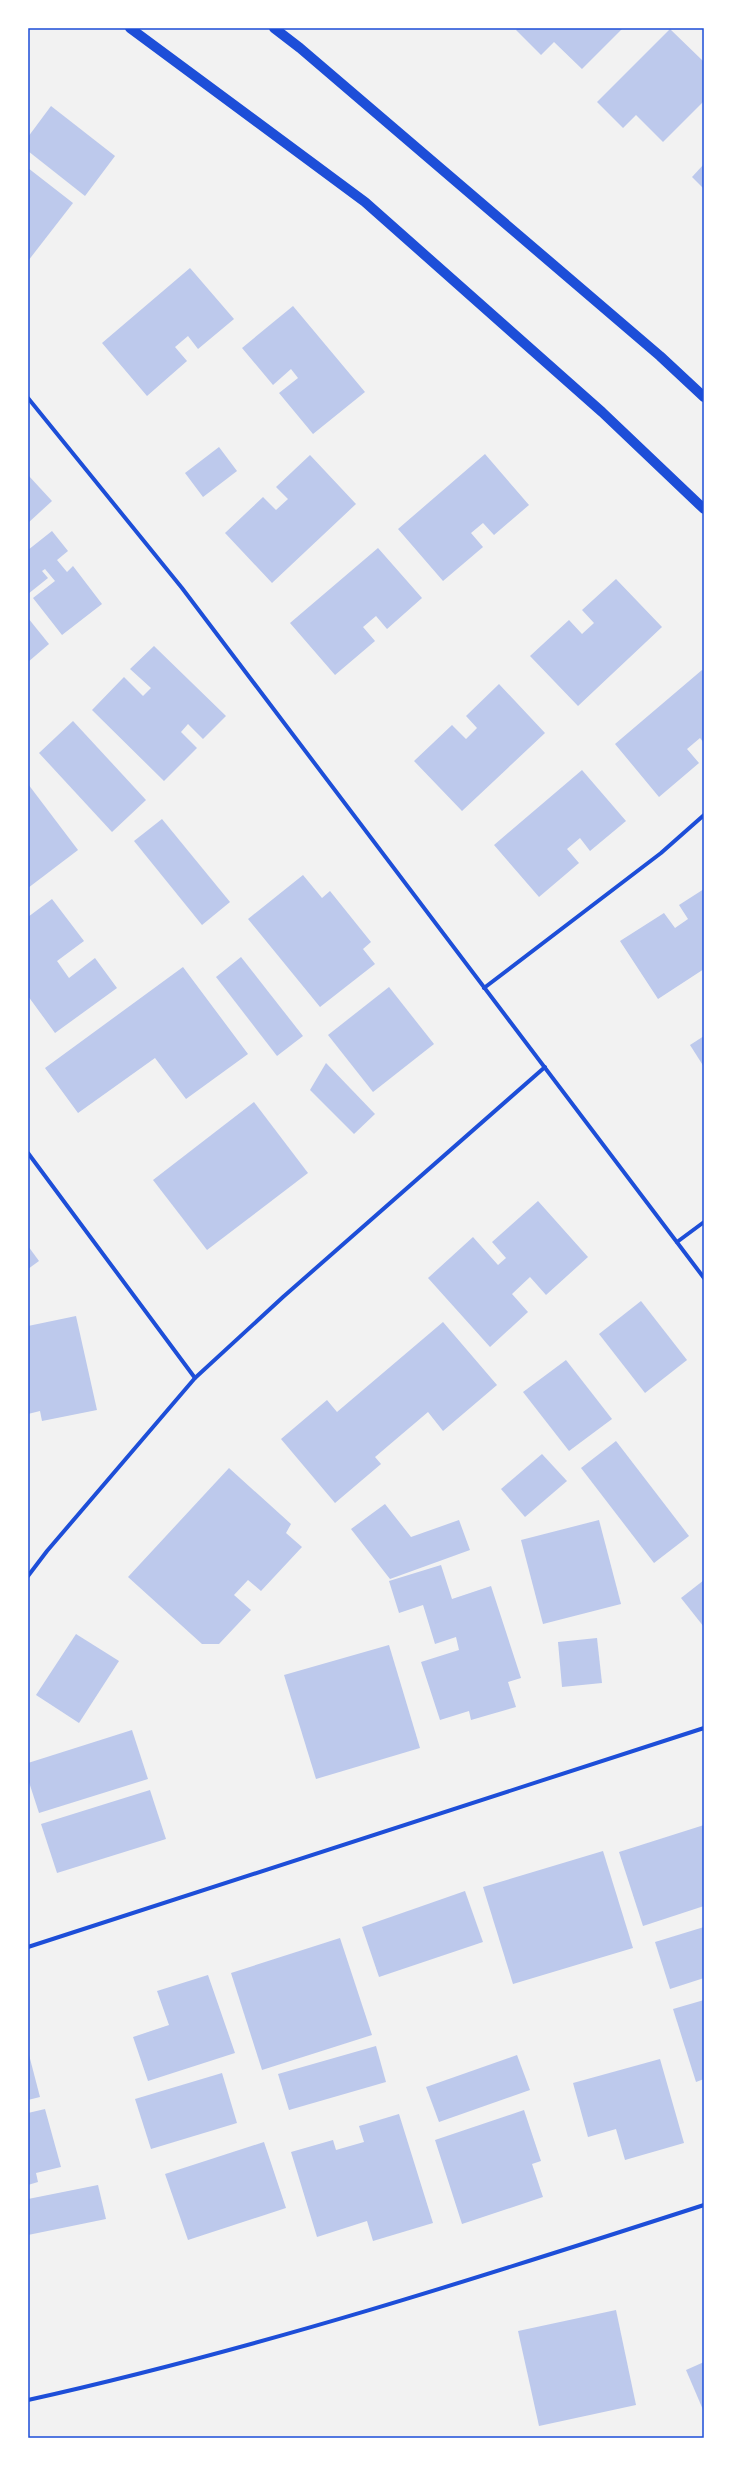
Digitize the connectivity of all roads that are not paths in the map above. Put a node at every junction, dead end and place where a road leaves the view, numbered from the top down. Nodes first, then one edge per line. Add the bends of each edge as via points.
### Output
1 (130, 28) edge
2 (274, 28) edge
3 (704, 397) edge
4 (28, 398) edge
5 (704, 509) edge
6 (704, 815) edge
7 (484, 988) junction
8 (545, 1068) junction
9 (28, 1153) edge
10 (704, 1222) edge
11 (677, 1242) junction
12 (704, 1278) edge
13 (195, 1378) junction
14 (28, 1576) edge
15 (704, 1728) edge
16 (28, 1947) edge
17 (704, 2205) edge
18 (28, 2400) edge

1 - 5 main road via 365,202 602,412
2 - 3 main road via 660,356
4 - 7 street via 182,588
6 - 7 street via 661,853
7 - 8 street
8 - 11 street
8 - 13 street via 283,1297
9 - 13 street
10 - 11 street
11 - 12 street
13 - 14 street
15 - 16 street
17 - 18 street via 456,2285 138,2376

